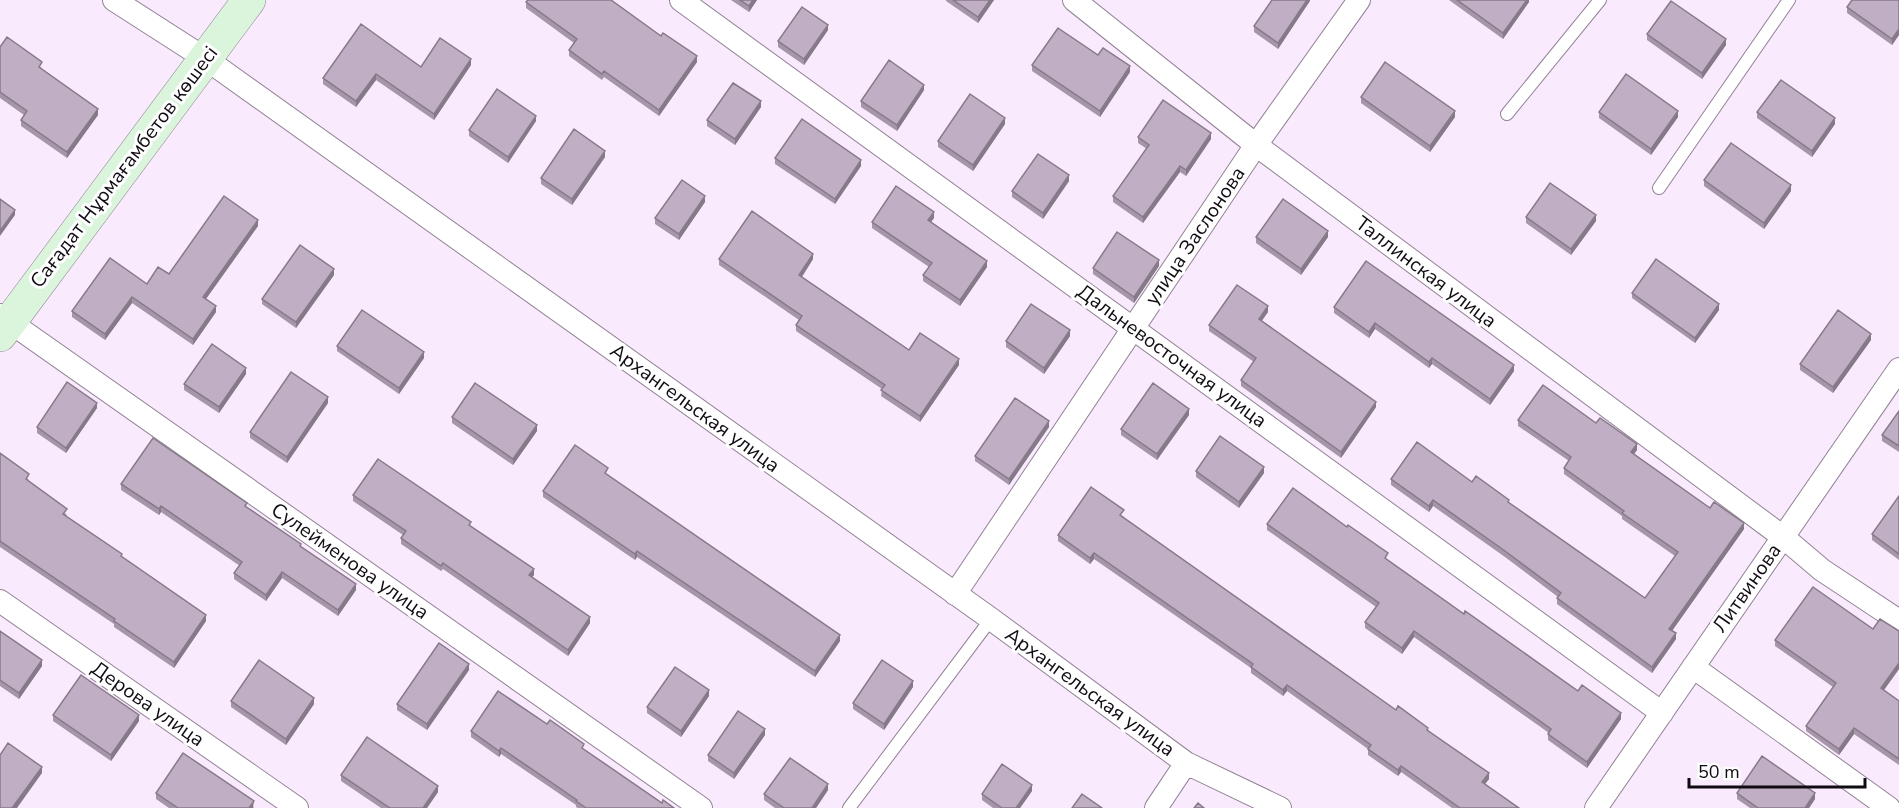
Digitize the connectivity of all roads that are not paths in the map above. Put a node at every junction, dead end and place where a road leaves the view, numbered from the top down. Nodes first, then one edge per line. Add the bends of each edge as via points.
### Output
1 (114, 0) edge
2 (249, 0) edge
3 (681, 0) edge
4 (1074, 0) edge
5 (1359, 0) edge
6 (1600, 0) edge
7 (1789, 0) edge
8 (206, 59) junction
9 (1507, 114) dead end
10 (1256, 145) junction
11 (1659, 188) dead end
12 (3, 324) edge
13 (1134, 328) junction
14 (1899, 369) edge
15 (1783, 537) junction
16 (956, 594) junction
17 (0, 601) edge
18 (991, 619) junction
19 (1899, 621) edge
20 (1693, 667) junction
21 (1662, 713) junction
22 (1186, 763) junction
23 (297, 808) edge
24 (701, 808) edge
25 (849, 808) edge
26 (1156, 808) edge
27 (1280, 808) edge
28 (1596, 808) edge
29 (1889, 808) edge

1 - 8 street, Архангельская улица
2 - 8 main road, Сағадат Нұрмағамбетов көшесі
3 - 13 street, Дальневосточная улица
4 - 10 street, Таллинская улица
5 - 10 street, улица Заслонова
6 - 9 lane
7 - 11 lane
8 - 12 main road, Сағадат Нұрмағамбетов көшесі
8 - 16 street, Архангельская улица
10 - 13 street, улица Заслонова
10 - 15 street, Таллинская улица
12 - 24 street, Сулейменова улица
13 - 16 street, улица Заслонова
13 - 21 street, Дальневосточная улица
14 - 15 street, Литвинова
15 - 19 street, Таллинская улица via 1822,570
15 - 20 street, Литвинова
16 - 18 street, Архангельская улица
17 - 23 street, Дерова улица
18 - 22 street, Архангельская улица
18 - 25 lane
20 - 21 street, Литвинова
20 - 29 street
21 - 28 street, Литвинова
22 - 26 street
22 - 27 street, Архангельская улица

